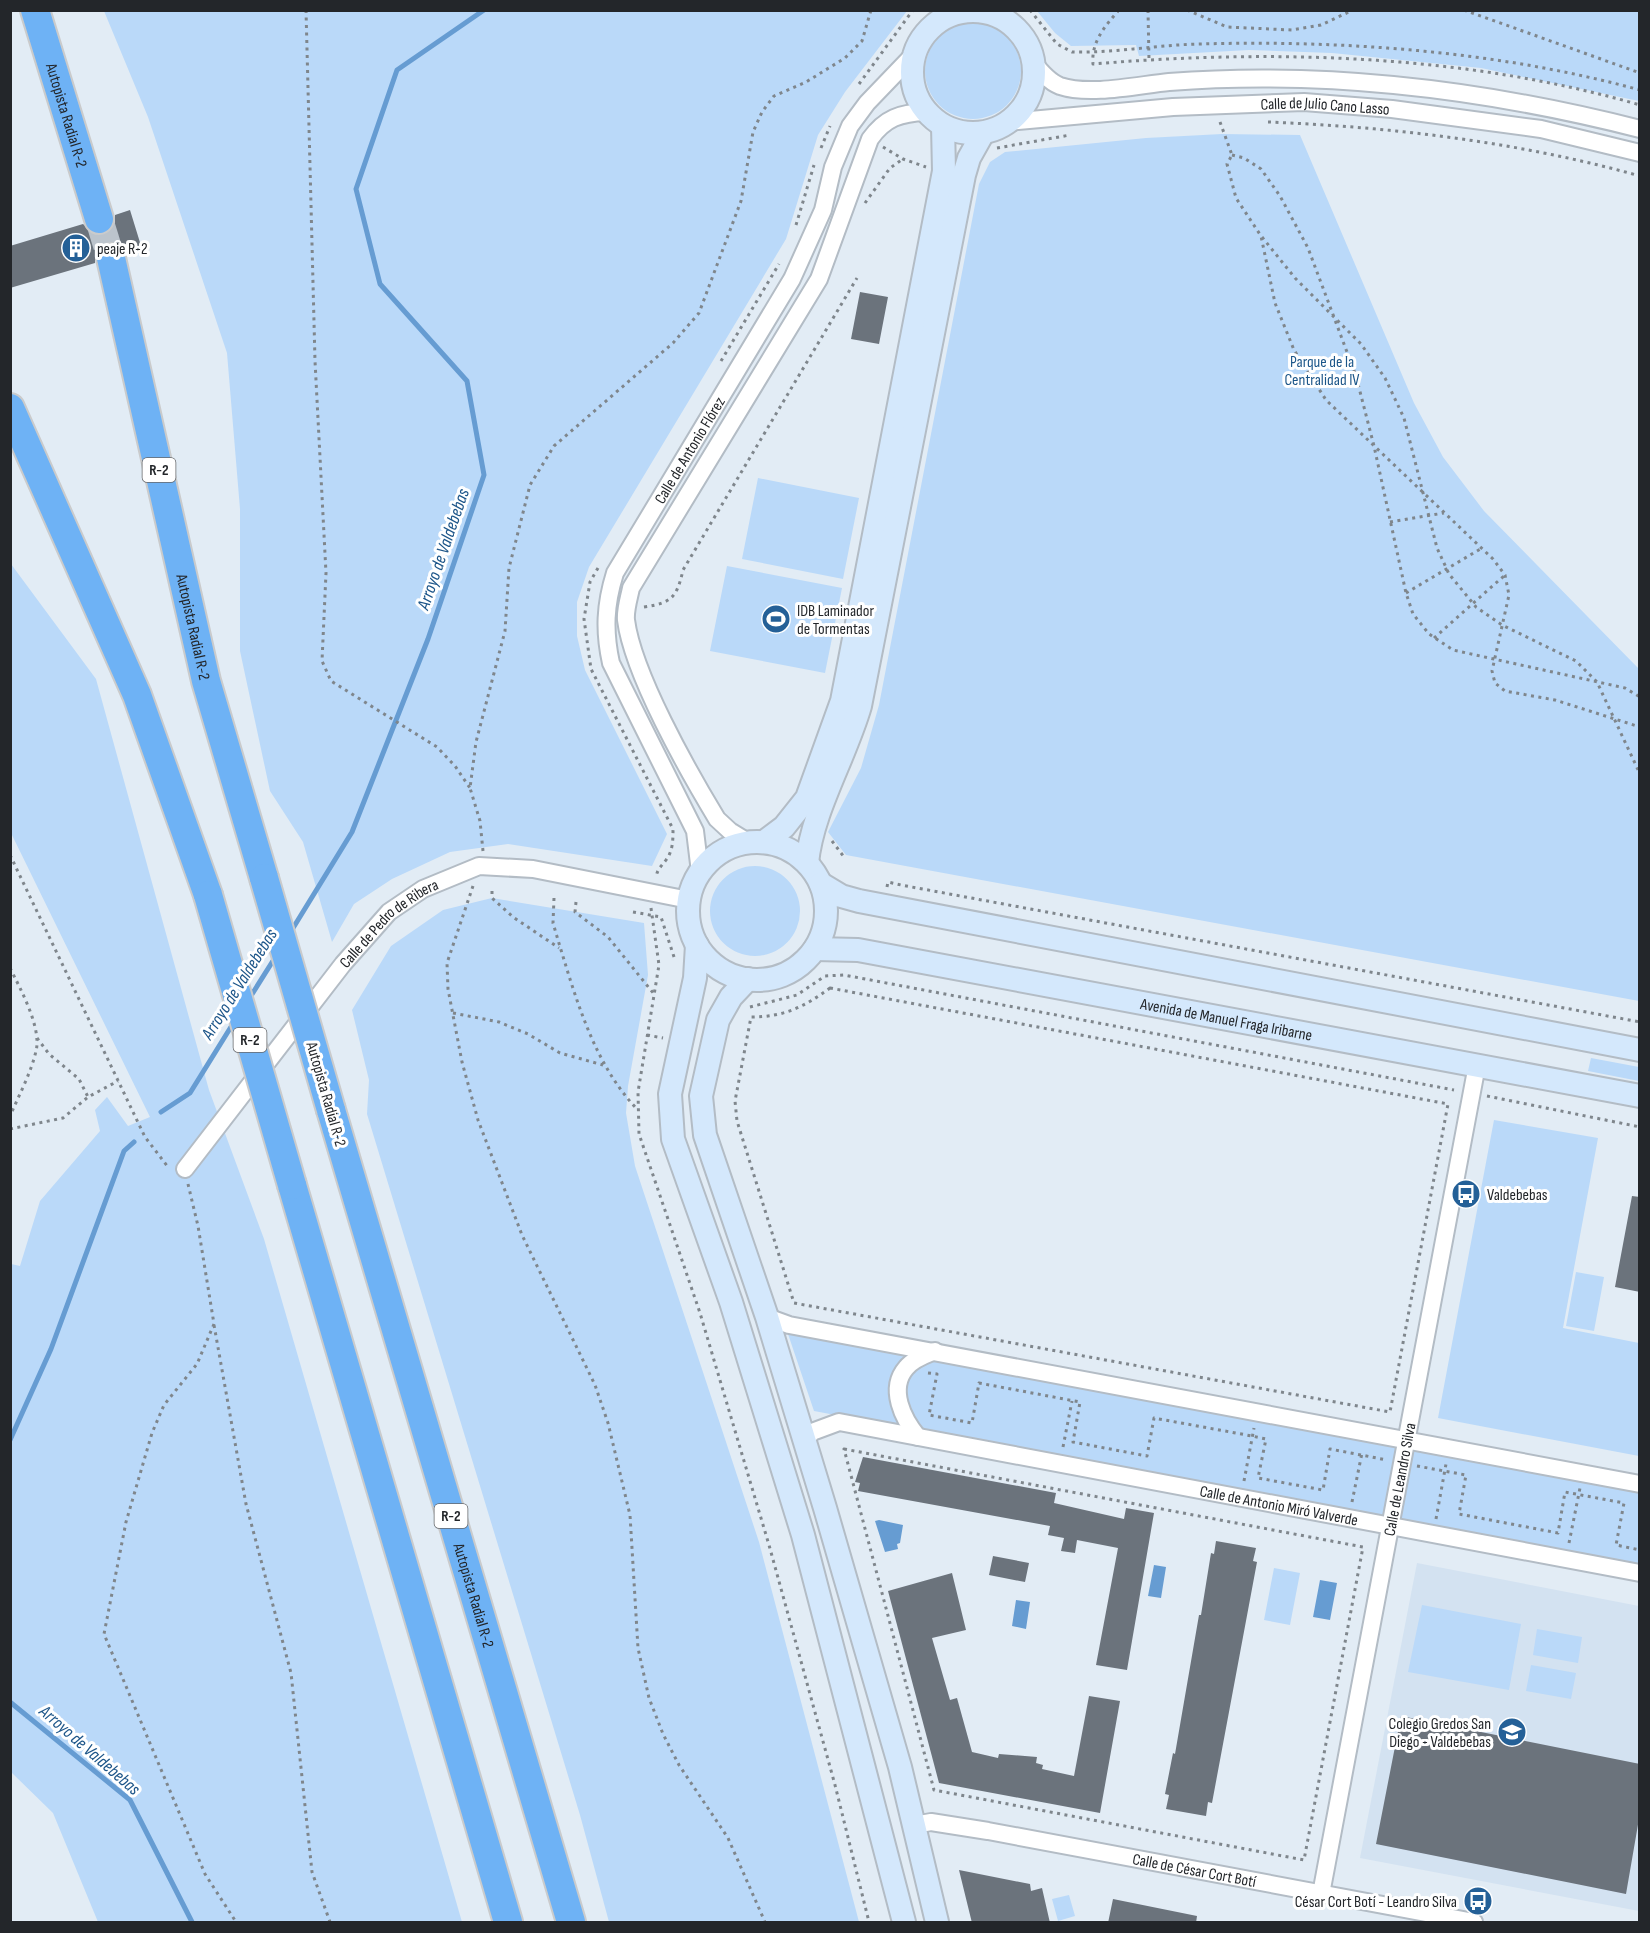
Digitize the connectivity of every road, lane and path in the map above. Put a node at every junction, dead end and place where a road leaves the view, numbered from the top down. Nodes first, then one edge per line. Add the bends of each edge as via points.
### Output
1 (35, 10) edge
2 (306, 10) edge
3 (872, 10) edge
4 (1030, 10) edge
5 (1119, 10) edge
6 (1148, 10) edge
7 (1187, 10) edge
8 (1353, 10) edge
9 (1464, 10) edge
10 (977, 11) edge
11 (1149, 47) junction
12 (1092, 52) junction
13 (915, 53) junction
14 (1149, 60) dead end
15 (1033, 62) junction
16 (1093, 64) dead end
17 (1640, 73) edge
18 (1640, 90) edge
19 (934, 119) junction
20 (1008, 122) junction
21 (1209, 122) dead end
22 (1220, 122) junction
23 (1230, 122) dead end
24 (1258, 122) dead end
25 (1640, 129) edge
26 (983, 133) junction
27 (876, 151) dead end
28 (1640, 153) edge
29 (1232, 154) junction
30 (903, 159) junction
31 (931, 169) dead end
32 (1640, 176) edge
33 (861, 198) dead end
34 (99, 219) tunnel mouth
35 (1261, 236) junction
36 (111, 258) tunnel mouth
37 (857, 278) dead end
38 (1337, 321) junction
39 (10, 408) edge
40 (1374, 446) junction
41 (1424, 492) junction
42 (1445, 513) junction
43 (1430, 516) junction
44 (1390, 522) junction
45 (1482, 548) junction
46 (1447, 569) junction
47 (1505, 575) junction
48 (1406, 593) junction
49 (1473, 603) junction
50 (627, 609) junction
51 (1502, 625) junction
52 (1434, 638) junction
53 (1494, 660) junction
54 (1597, 682) junction
55 (1640, 697) edge
56 (1616, 718) junction
57 (1640, 727) edge
58 (1640, 774) edge
59 (470, 788) junction
60 (756, 842) junction
61 (10, 855) edge
62 (807, 863) junction
63 (479, 866) junction
64 (700, 872) junction
65 (821, 884) junction
66 (492, 891) dead end
67 (554, 898) dead end
68 (689, 900) junction
69 (576, 902) dead end
70 (884, 906) junction
71 (633, 912) dead end
72 (651, 915) junction
73 (697, 945) junction
74 (560, 949) junction
75 (814, 949) junction
76 (877, 953) junction
77 (10, 968) edge
78 (676, 970) dead end
79 (748, 979) junction
80 (872, 981) junction
81 (830, 988) joint
82 (654, 994) junction
83 (452, 1012) junction
84 (743, 1012) dead end
85 (1640, 1022) edge
86 (666, 1028) dead end
87 (647, 1035) junction
88 (37, 1038) junction
89 (1640, 1050) edge
90 (603, 1065) junction
91 (1476, 1065) junction
92 (118, 1081) junction
93 (1452, 1089) dead end
94 (1640, 1096) edge
95 (88, 1097) junction
96 (1491, 1097) dead end
97 (637, 1109) junction
98 (10, 1116) edge
99 (1640, 1127) edge
100 (10, 1129) edge
101 (185, 1169) junction
102 (767, 1317) junction
103 (214, 1324) junction
104 (935, 1351) junction
105 (905, 1368) junction
106 (1073, 1392) dead end
107 (1072, 1401) junction
108 (1256, 1418) dead end
109 (1252, 1436) junction
110 (918, 1437) junction
111 (1406, 1439) junction
112 (805, 1441) junction
113 (1363, 1447) dead end
114 (1361, 1455) junction
115 (1061, 1456) dead end
116 (1448, 1456) dead end
117 (1402, 1462) junction
118 (1445, 1471) junction
119 (1581, 1480) dead end
120 (1640, 1484) edge
121 (1242, 1487) dead end
122 (1578, 1495) junction
123 (1351, 1509) dead end
124 (1436, 1523) dead end
125 (1390, 1526) junction
126 (1568, 1550) dead end
127 (1640, 1550) edge
128 (1640, 1574) edge
129 (934, 1790) joint
130 (914, 1825) junction
131 (1320, 1894) junction
132 (236, 1923) edge
133 (330, 1923) edge
134 (508, 1923) edge
135 (572, 1923) edge
136 (765, 1923) edge
137 (869, 1923) edge
138 (904, 1923) edge
139 (937, 1923) edge
140 (1474, 1923) edge

1 - 34 highway, Autopista Radial R-2
2 - 59 path via 315,361 326,573 322,661 332,681 417,733 443,754
3 - 59 path via 862,41 845,58 774,96 762,112 753,132 741,201 699,313 673,343 554,446 530,485 509,568 506,631 476,742
4 - 12 path via 1057,44 1072,52
5 - 12 path
6 - 11 path
7 - 8 path via 1227,27 1292,30 1322,26
9 - 17 path
10 - 13 street via 961,12 932,26
10 - 15 street via 1014,27 1023,37
11 - 12 path
11 - 14 path
11 - 18 path via 1253,43 1388,48 1498,62
12 - 16 path
13 - 19 street via 912,84
13 - 64 street, Calle de Antonio Flórez via 850,126 833,167 823,210 796,271 615,573 606,601 611,663 690,820 699,848
15 - 20 street via 1029,96
15 - 25 street, Calle de Julio Cano Lasso via 1060,86 1095,89 1172,82 1305,79 1546,106
19 - 26 street via 962,133
19 - 50 street, Calle de Antonio Flórez via 894,116 880,124 870,139 819,279 631,588
19 - 60 street via 944,171 842,701 807,798 784,827
20 - 26 street
20 - 28 street, Calle de Julio Cano Lasso via 1173,106 1305,102 1541,129
21 - 22 path
22 - 23 path
22 - 29 path
24 - 32 path via 1419,131
26 - 62 street via 964,175 860,706 849,743 813,826
27 - 30 path via 881,144
29 - 35 path via 1227,164 1236,198
29 - 38 path via 1261,169 1280,196 1308,248
30 - 31 path
30 - 33 path via 890,168 859,207
35 - 38 path
35 - 40 path via 1275,303 1294,350 1326,400
36 - 135 highway, Autopista Radial R-2 / R-2, bridge via 206,681
37 - 50 path via 683,570 679,591 663,604
38 - 40 path
38 - 41 path via 1361,344 1385,378 1404,418
39 - 134 highway, R-2, bridge via 137,695 208,895
40 - 41 path
40 - 44 path
41 - 42 path
41 - 43 path
42 - 43 path
42 - 45 path
43 - 44 path
43 - 46 path via 1437,548
44 - 48 path
45 - 46 path
45 - 47 path
46 - 48 path
46 - 49 path
47 - 49 path
47 - 51 path via 1509,595
48 - 52 path via 1413,614
49 - 51 path
49 - 52 path
50 - 60 street, Calle de Antonio Flórez via 633,648 658,707 706,800 730,831
51 - 53 path
51 - 54 path via 1576,661
52 - 53 path via 1453,650
53 - 54 path
53 - 56 path via 1495,683 1505,691 1555,700
54 - 55 path via 1625,688
54 - 56 path
56 - 57 path
56 - 58 path
59 - 63 path via 484,844
60 - 62 street via 784,847
60 - 64 street via 730,847 713,857
61 - 92 path
62 - 65 street
63 - 68 street, Calle de Pedro de Ribera via 532,869
63 - 83 path via 447,963
63 - 101 street, Calle de Pedro de Ribera via 423,889 389,912 343,964
64 - 68 street
65 - 70 street via 841,896
65 - 75 street via 826,906 824,928
66 - 74 path via 492,898 513,917
67 - 74 path via 553,923
68 - 73 street via 691,931
69 - 82 path via 575,912 608,937
70 - 85 path via 888,882
70 - 89 street
71 - 72 path
72 - 78 path via 661,917
72 - 82 path via 659,951
73 - 79 street via 715,965
73 - 138 street via 695,978 670,1094 673,1139 731,1302 803,1535
74 - 90 path
75 - 76 street, Avenida de Manuel Fraga Iribarne via 834,947
75 - 79 street via 786,974
76 - 80 path
76 - 91 street, Avenida de Manuel Fraga Iribarne
77 - 88 path via 26,1000
79 - 102 street via 730,997 718,1020 704,1077 701,1114
80 - 84 path via 844,975 825,976 796,995 751,1006
80 - 93 path
81 - 81 path via 788,1014 751,1017 735,1101 737,1121 794,1303 1390,1412 1448,1104
82 - 87 path
83 - 90 path via 499,1022 560,1053
83 - 136 path via 478,1120 506,1196 595,1385 608,1423 630,1515 638,1648 649,1698 679,1765 728,1838
86 - 87 path via 665,1038
87 - 97 path
88 - 95 path via 49,1054 79,1078
88 - 98 path via 37,1050
90 - 97 path
91 - 94 street, Avenida de Manuel Fraga Iribarne
91 - 111 street, Calle de Leandro Silva
92 - 95 path
92 - 101 path via 151,1145 170,1169
95 - 100 path via 63,1118
96 - 99 path
97 - 137 path via 639,1134 700,1313 769,1545
101 - 103 path
102 - 104 street via 789,1325
102 - 112 street
103 - 132 path via 197,1364 164,1405 152,1433 126,1522 104,1634 205,1874
103 - 133 path via 246,1503 291,1673 312,1872
104 - 105 street
104 - 111 street
105 - 107 path via 937,1374 929,1415 972,1423 979,1383
105 - 110 street via 898,1399 904,1421
106 - 107 path
107 - 109 path via 1080,1402 1073,1442 1147,1456 1154,1418
107 - 115 path
108 - 109 path
109 - 114 path via 1266,1439 1258,1478 1323,1490 1330,1449
109 - 121 path
110 - 112 street, Calle de Antonio Miró Valverde via 839,1422 812,1432
110 - 125 street, Calle de Antonio Miró Valverde
111 - 117 street, Calle de Leandro Silva
111 - 120 street
112 - 130 street
113 - 114 path
114 - 117 path
114 - 123 path
116 - 118 path
117 - 118 path
117 - 125 street, Calle de Leandro Silva
118 - 122 path via 1466,1475 1459,1514 1558,1533 1565,1492
118 - 124 path
119 - 122 path
122 - 126 path
122 - 127 path via 1624,1503 1616,1545
125 - 128 street, Calle de Antonio Miró Valverde
125 - 131 street, Calle de Leandro Silva
129 - 129 path via 1304,1860 1363,1547 844,1449
130 - 131 street, Calle de César Cort Botí via 954,1825
130 - 139 street
131 - 140 street, Calle de César Cort Botí

